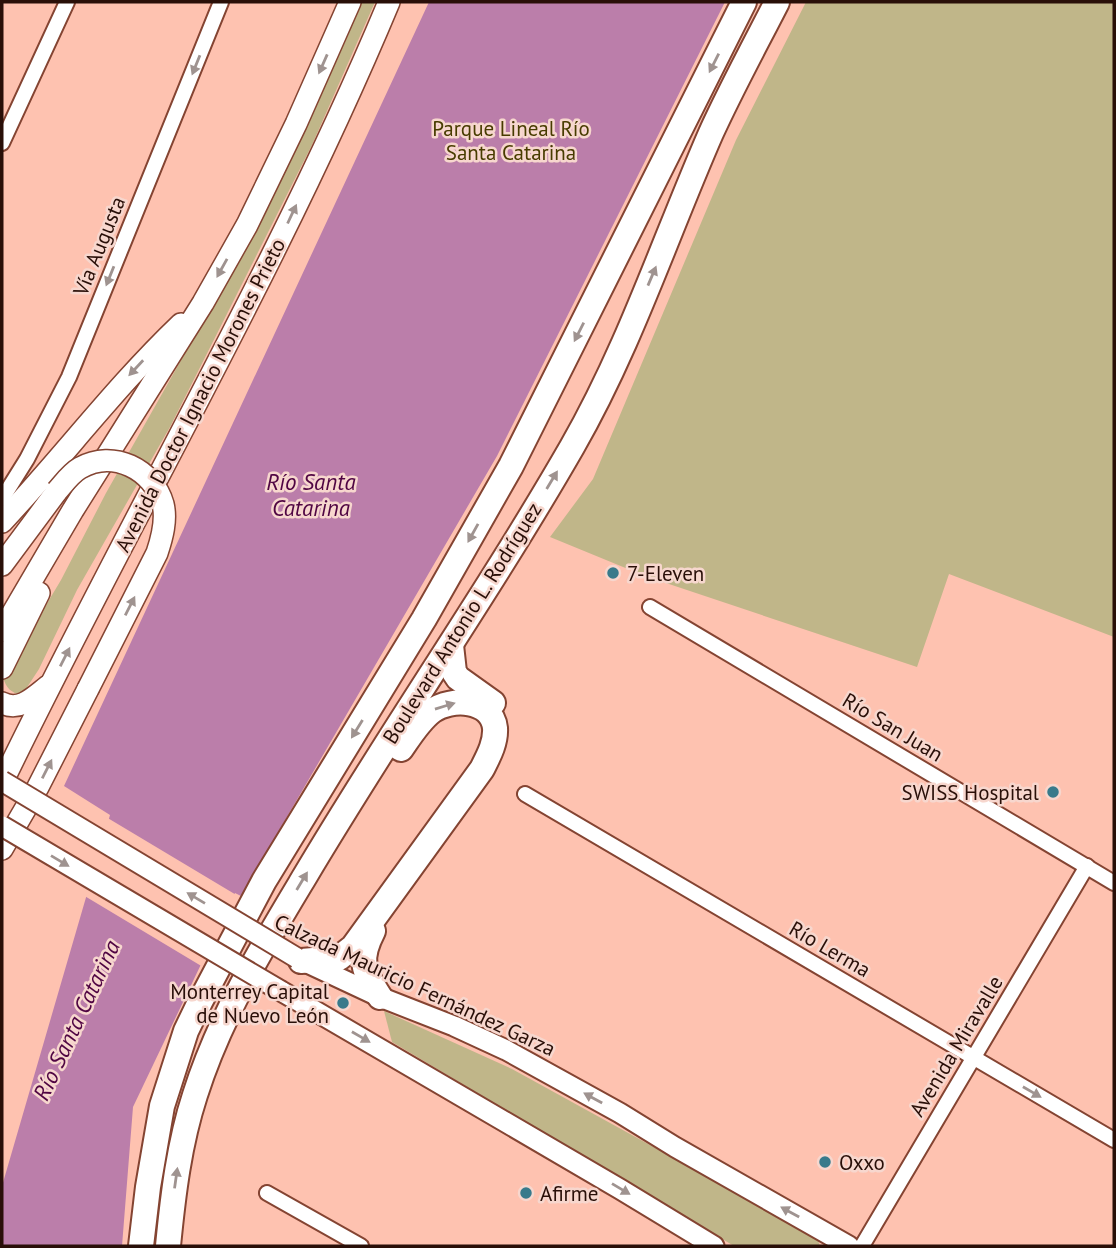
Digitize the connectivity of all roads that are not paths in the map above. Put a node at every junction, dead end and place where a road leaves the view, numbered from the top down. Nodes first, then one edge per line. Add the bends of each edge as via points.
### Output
1 (67, 2) edge
2 (221, 2) edge
3 (350, 2) edge
4 (389, 2) edge
5 (744, 2) edge
6 (777, 2) edge
7 (2, 143) edge
8 (203, 303) junction
9 (57, 491) junction
10 (2, 499) edge
11 (73, 510) junction
12 (2, 522) edge
13 (2, 543) edge
14 (2, 565) edge
15 (650, 607) dead end
16 (2, 631) edge
17 (451, 645) junction
18 (2, 668) edge
19 (51, 683) junction
20 (2, 703) edge
21 (2, 782) edge
22 (525, 794) dead end
23 (2, 826) edge
24 (334, 827) junction
25 (2, 849) edge
26 (1087, 866) junction
27 (1114, 883) edge
28 (299, 960) junction
29 (380, 997) junction
30 (974, 1057) junction
31 (1114, 1140) edge
32 (267, 1193) dead end
33 (819, 1228) junction
34 (141, 1246) edge
35 (168, 1246) edge
36 (360, 1246) edge
37 (714, 1246) edge
38 (830, 1246) edge
39 (849, 1246) edge
40 (862, 1246) edge

1 - 7 street
2 -> 10 street, Vía Augusta via 69,377
3 -> 8 main road, Avenida Doctor Ignacio Morones Prieto via 291,136
19 -> 4 main road, Avenida Doctor Ignacio Morones Prieto via 281,237
5 -> 34 highway, Boulevard Antonio L. Rodríguez via 511,466 425,619 264,881 200,1002 162,1106
17 -> 6 highway, Boulevard Antonio L. Rodríguez via 602,390 713,131
8 - 11 main road, Avenida Doctor Ignacio Morones Prieto
8 -> 12 main road via 123,382
9 - 13 main road via 32,508
9 - 14 main road
25 -> 9 main road, bridge via 157,553 164,520 155,485 143,472 114,460 79,468
11 - 16 main road, Avenida Doctor Ignacio Morones Prieto
11 - 18 main road via 51,569
15 - 26 street, Río San Juan
17 - 24 highway, Boulevard Antonio L. Rodríguez
17 - 29 highway via 454,672 498,709 506,743 493,772 365,947 365,972
19 - 20 main road via 18,706
19 - 21 main road, Avenida Doctor Ignacio Morones Prieto
28 -> 21 main road, Calzada Mauricio Fernández Garza, bridge
22 - 30 street, Río Lerma
23 -> 37 main road, bridge
24 -> 28 highway via 434,710 462,703 489,714 494,742 482,769 353,947 339,958
35 -> 24 highway, Boulevard Antonio L. Rodríguez via 180,1152 211,1049
26 - 27 street, Río San Juan
26 - 30 street, Avenida Miravalle
28 - 29 main road, Calzada Mauricio Fernández Garza
33 -> 29 main road, Calzada Mauricio Fernández Garza via 506,1050
30 -> 31 street, Río Lerma
30 - 40 street, Avenida Miravalle
32 - 36 street
33 - 38 main road
33 - 39 main road, Calzada Mauricio Fernández Garza

